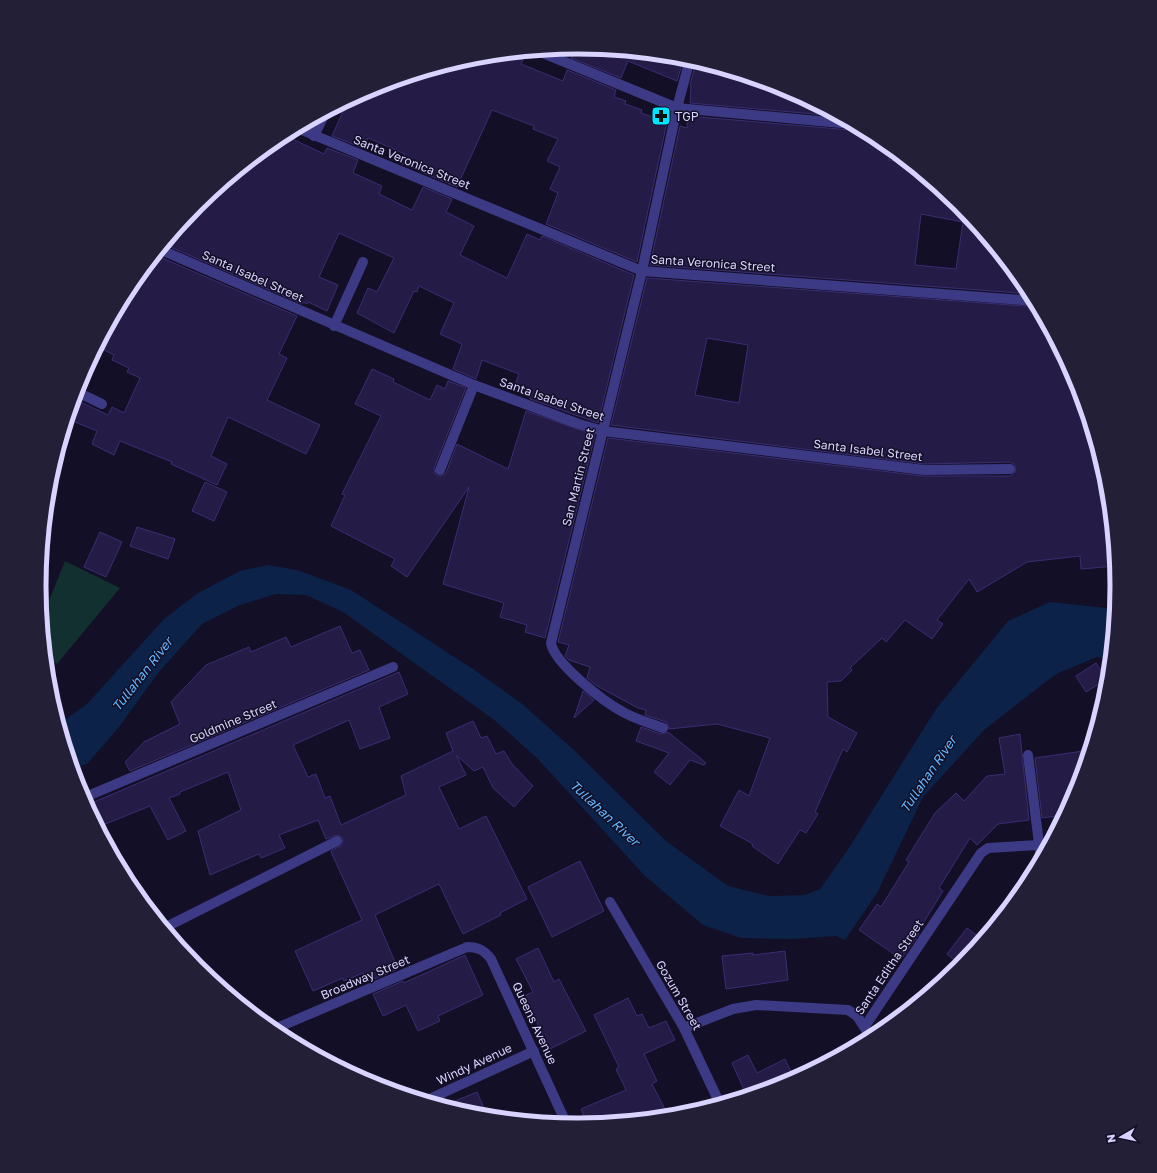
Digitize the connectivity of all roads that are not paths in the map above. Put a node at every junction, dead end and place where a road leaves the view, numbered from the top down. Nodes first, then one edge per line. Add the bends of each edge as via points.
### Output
1 (548, 55) edge
2 (688, 65) edge
3 (677, 108) junction
4 (322, 120) edge
5 (841, 123) edge
6 (303, 131) edge
7 (314, 136) junction
8 (164, 252) edge
9 (363, 262) dead end
10 (642, 271) junction
11 (1027, 300) edge
12 (334, 326) junction
13 (474, 385) junction
14 (82, 395) edge
15 (102, 404) dead end
16 (603, 431) junction
17 (1010, 469) dead end
18 (440, 470) dead end
19 (393, 667) dead end
20 (663, 728) dead end
21 (1028, 755) dead end
22 (89, 795) edge
23 (337, 841) dead end
24 (1039, 845) junction
25 (1040, 853) edge
26 (610, 902) dead end
27 (168, 926) edge
28 (467, 947) joint
29 (865, 1026) junction
30 (280, 1027) edge
31 (684, 1028) junction
32 (869, 1033) edge
33 (534, 1051) junction
34 (431, 1098) edge
35 (718, 1100) edge
36 (564, 1119) edge

1 - 3 street
2 - 3 street, San Martin Street
3 - 5 street
3 - 10 street, San Martin Street
4 - 7 street
6 - 7 street, Santa Veronica Street
7 - 10 street, Santa Veronica Street
8 - 12 street, Santa Isabel Street
9 - 12 street
10 - 11 street, Santa Veronica Street
10 - 16 street, San Martin Street
12 - 13 street, Santa Isabel Street
13 - 16 street, Santa Isabel Street
13 - 18 street
14 - 15 street
16 - 17 street, Santa Isabel Street via 924,470
16 - 20 street, San Martin Street via 551,643 552,650 557,658 598,696 623,712
19 - 22 street, Goldmine Street
21 - 24 street
23 - 27 street
24 - 25 street
24 - 29 street, Santa Editha Street via 988,848 981,853
26 - 31 street, Gozum Street
28 - 30 street, Broadway Street
28 - 33 street, Queens Avenue via 484,951 491,959
29 - 31 street, Santa Editha Street via 848,1010 756,1005 733,1010
29 - 32 street
31 - 35 street, Gozum Street
33 - 34 street, Windy Avenue
33 - 36 street, Queens Avenue

